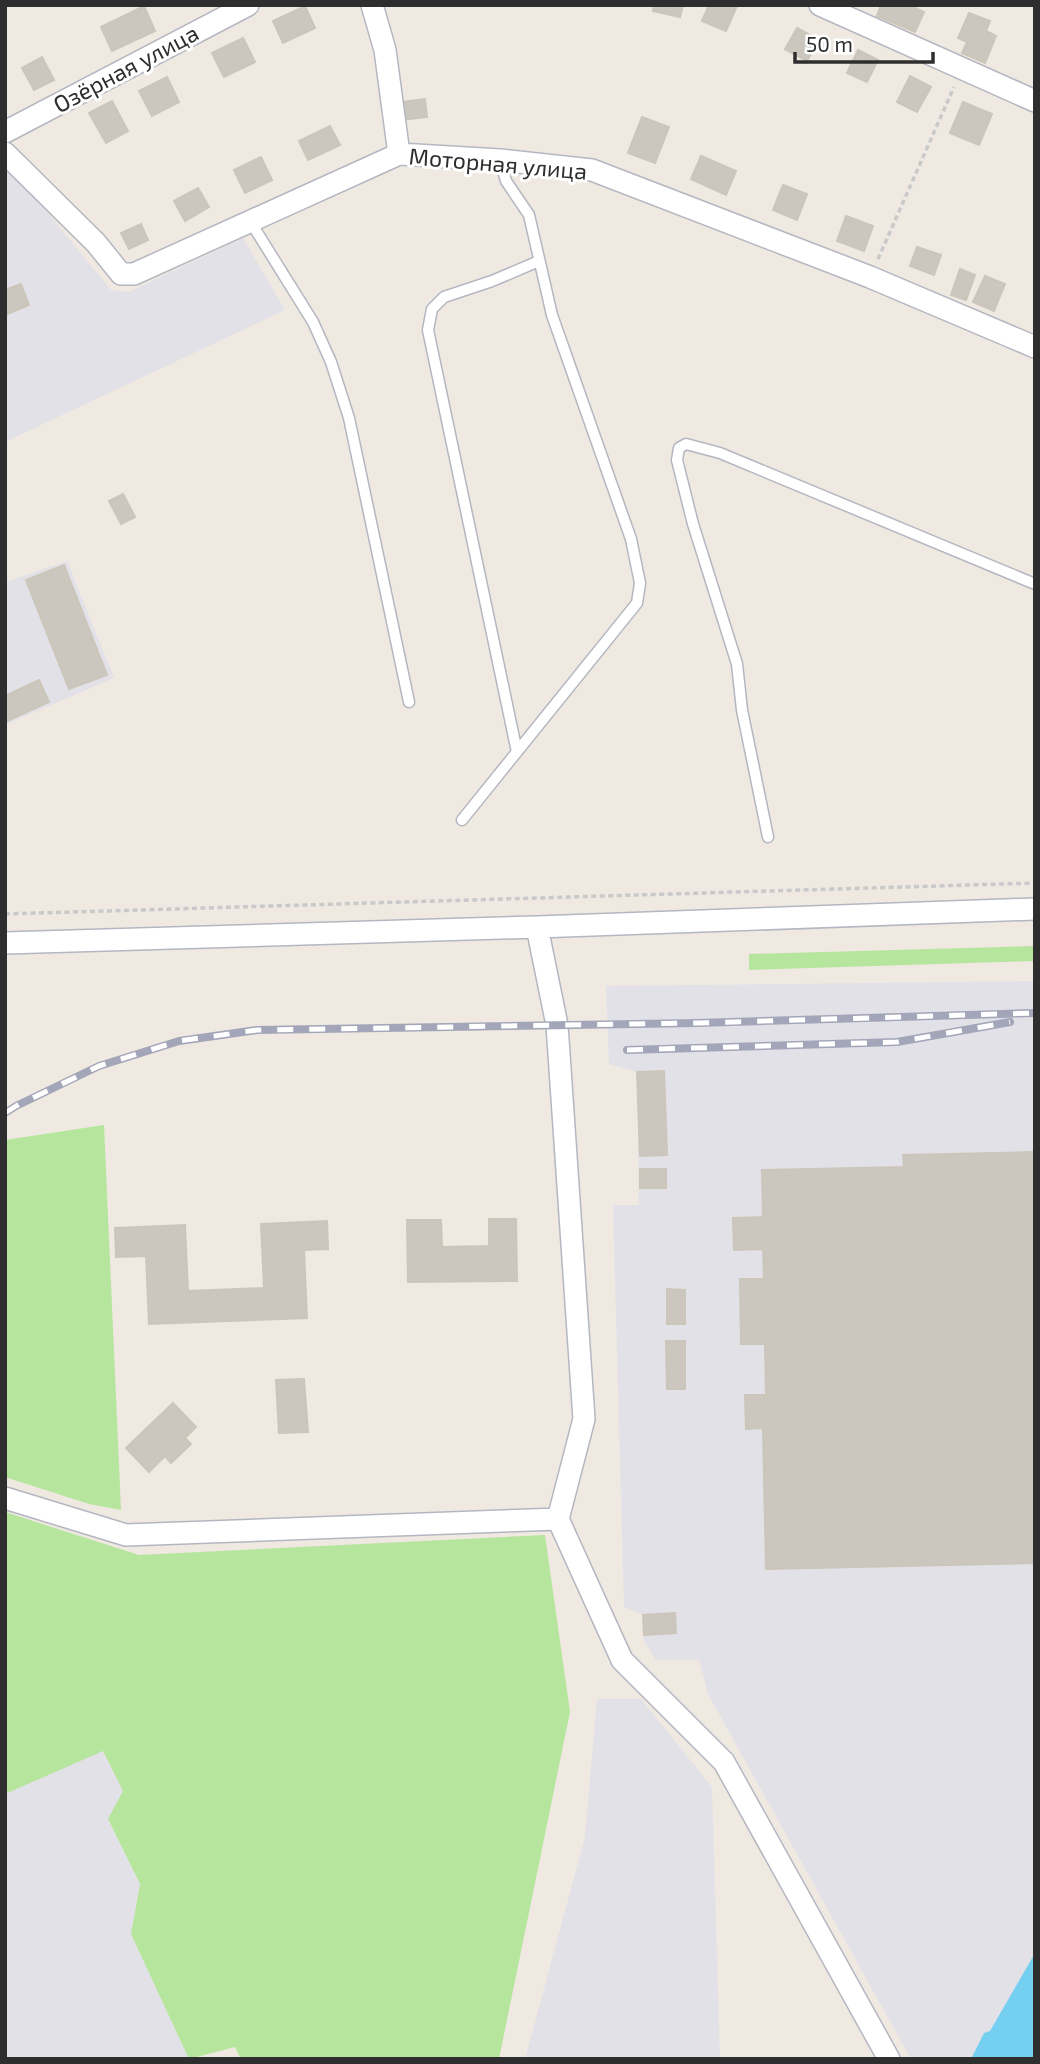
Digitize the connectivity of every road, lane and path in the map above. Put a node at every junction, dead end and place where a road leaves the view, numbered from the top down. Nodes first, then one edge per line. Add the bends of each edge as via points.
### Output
1 (247, 5) edge
2 (372, 5) edge
3 (820, 5) edge
4 (962, 69) junction
5 (1035, 101) edge
6 (5, 132) edge
7 (5, 153) edge
8 (399, 154) junction
9 (500, 160) junction
10 (250, 221) junction
11 (539, 261) junction
12 (870, 276) junction
13 (1035, 347) edge
14 (1035, 584) edge
15 (409, 702) dead end
16 (517, 752) junction
17 (463, 820) dead end
18 (768, 837) dead end
19 (1035, 883) edge
20 (1035, 909) edge
21 (5, 914) edge
22 (537, 928) junction
23 (5, 943) edge
24 (5, 1497) edge
25 (558, 1519) junction
26 (889, 2059) edge

1 - 6 street, Озёрная улица
2 - 8 street via 385,50
3 - 4 street
4 - 5 street
4 - 12 path
7 - 10 street, Моторная улица via 121,274 134,274
8 - 9 street, Моторная улица
8 - 10 street, Моторная улица
9 - 11 lane via 506,181 529,215
9 - 12 street, Моторная улица via 592,170
10 - 15 lane via 313,322 331,362 349,418
11 - 16 lane via 552,315 631,540 640,583 637,603
11 - 16 lane via 444,297 432,309 428,330
12 - 13 street, Моторная улица
14 - 18 lane via 720,453 686,444 679,448 677,460 692,524 737,664
16 - 17 lane
19 - 21 path
20 - 22 street
22 - 23 street
22 - 25 street via 557,1025 584,1419
24 - 25 street via 126,1535
25 - 26 street via 622,1660 724,1762

